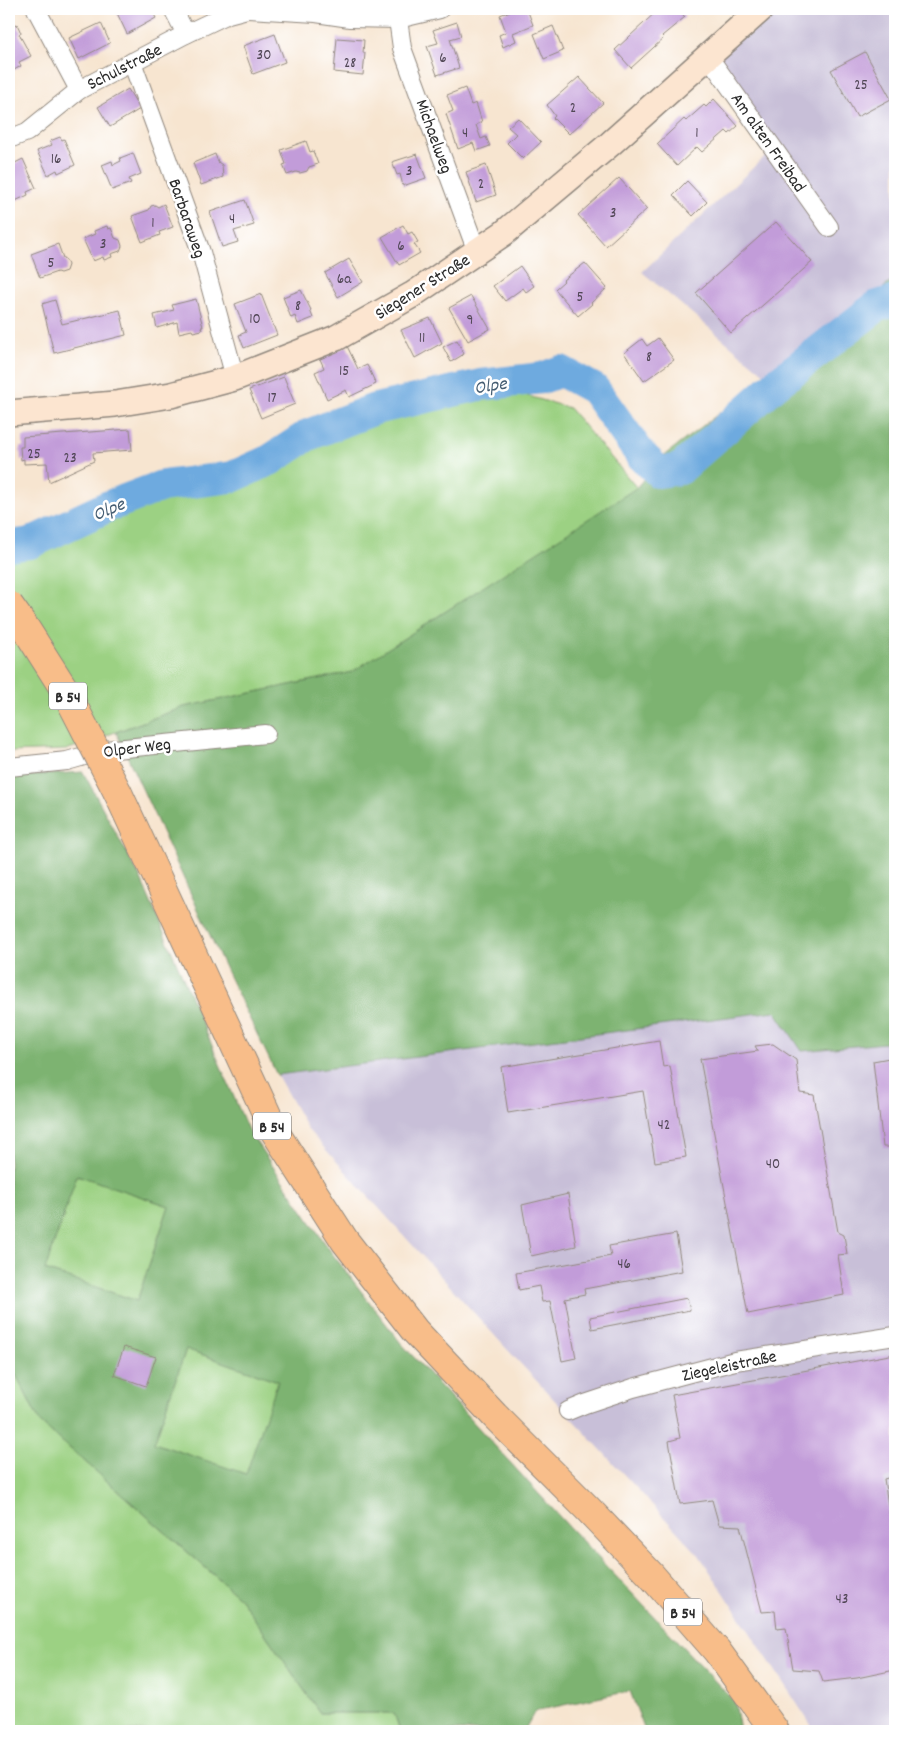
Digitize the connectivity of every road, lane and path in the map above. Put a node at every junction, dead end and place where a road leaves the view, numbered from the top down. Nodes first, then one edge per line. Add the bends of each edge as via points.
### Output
1 (36, 9) edge
2 (173, 9) edge
3 (248, 9) edge
4 (440, 9) edge
5 (762, 9) edge
6 (315, 11) edge
7 (398, 19) junction
8 (186, 34) junction
9 (708, 56) junction
10 (132, 62) junction
11 (79, 90) junction
12 (9, 139) edge
13 (829, 226) dead end
14 (477, 252) junction
15 (235, 378) junction
16 (9, 413) edge
17 (9, 605) edge
18 (266, 734) dead end
19 (9, 766) edge
20 (895, 1336) edge
21 (568, 1411) dead end
22 (775, 1731) edge

1 - 11 street
2 - 8 street
3 - 6 street, Schulstraße
3 - 8 street, Schulstraße via 228,14
4 - 7 street, Schulstraße
5 - 9 street, Siegener Straße
6 - 7 street, Schulstraße via 350,18
7 - 14 street, Michaelweg via 402,48
8 - 10 street, Schulstraße
9 - 13 street, Am alten Freibad
9 - 14 street, Siegener Straße via 610,144
10 - 11 street, Schulstraße
10 - 15 street, Barbaraweg via 201,252
11 - 12 street, Schulstraße via 27,132
14 - 15 street, Siegener Straße via 412,296 336,338
15 - 16 street, Siegener Straße via 171,395 115,404
17 - 22 main road, B 54, bridge via 66,692 118,793 275,1132 345,1241 415,1331 650,1575 717,1651
18 - 19 street, Olper Weg via 105,750 67,761
20 - 21 street, Ziegeleistraße via 735,1361 632,1388

